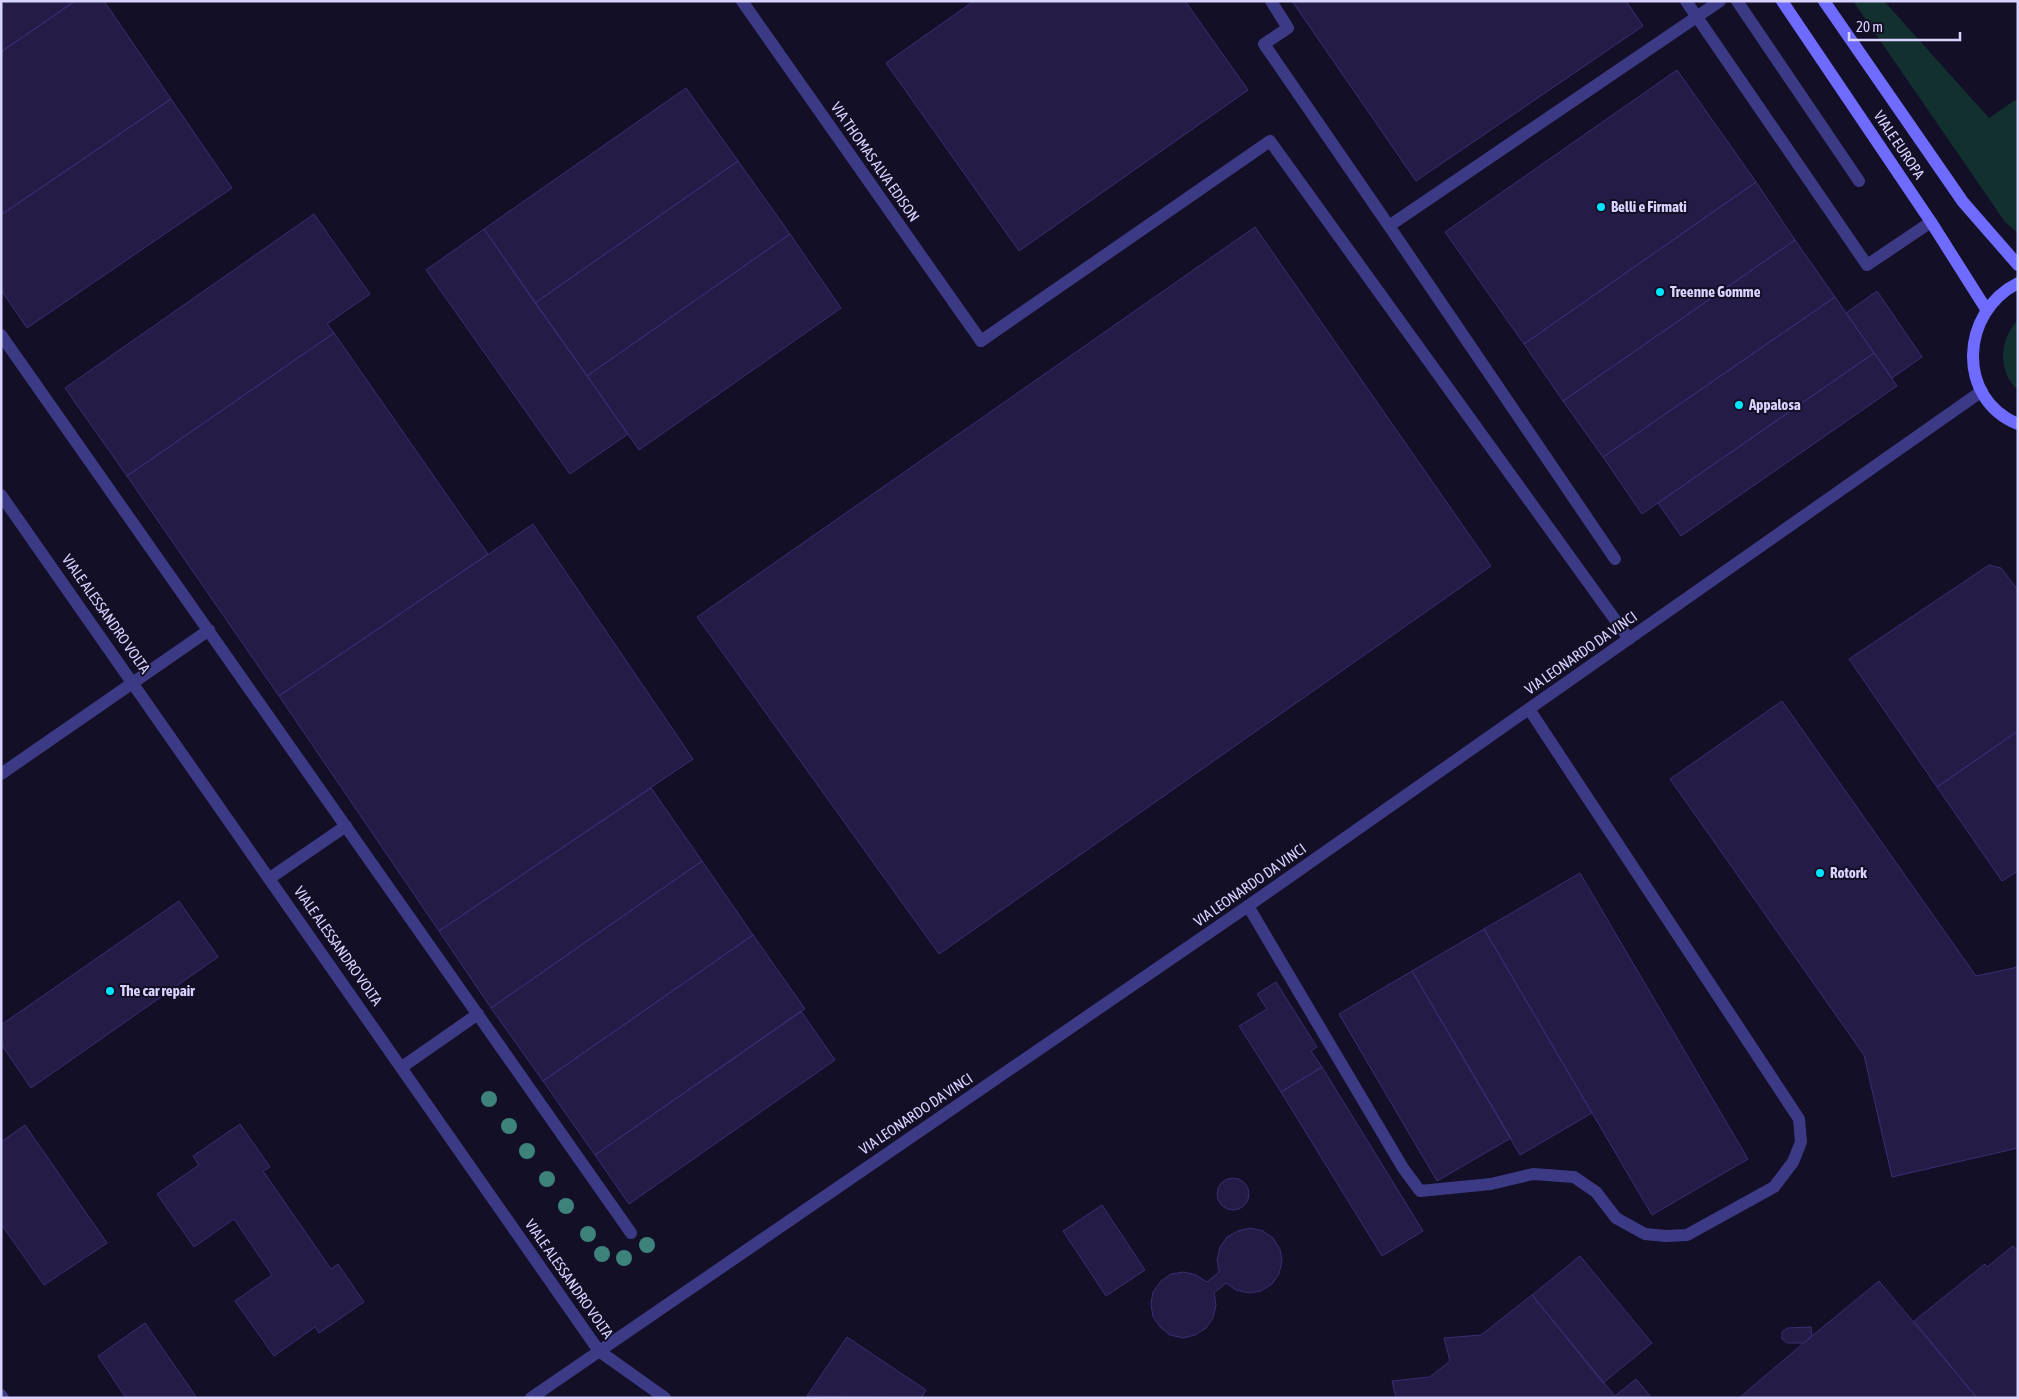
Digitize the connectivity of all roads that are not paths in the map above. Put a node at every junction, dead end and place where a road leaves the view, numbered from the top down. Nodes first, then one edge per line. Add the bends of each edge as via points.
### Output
1 (742, 1) edge
2 (1270, 1) edge
3 (1686, 1) edge
4 (1720, 1) edge
5 (1737, 1) edge
6 (1782, 1) edge
7 (1824, 1) edge
8 (1697, 17) junction
9 (1859, 181) dead end
10 (1931, 222) junction
11 (1388, 226) junction
12 (2018, 266) edge
13 (2018, 283) edge
14 (1986, 309) junction
15 (1, 335) edge
16 (1982, 391) junction
17 (2018, 424) edge
18 (1, 495) edge
19 (1615, 559) dead end
20 (208, 630) junction
21 (1629, 639) junction
22 (134, 682) junction
23 (1529, 709) junction
24 (1, 774) edge
25 (346, 826) junction
26 (270, 878) junction
27 (1248, 906) junction
28 (478, 1014) junction
29 (402, 1067) junction
30 (631, 1233) dead end
31 (599, 1351) junction
32 (531, 1398) edge
33 (665, 1398) edge

1 - 21 street, VIA THOMAS ALVA EDISON via 981,341 1270,141
2 - 11 street via 1288,28 1264,44
3 - 8 street
4 - 8 street
5 - 9 street
6 - 10 main road, VIALE EUROPA
7 - 12 main road, VIALE EUROPA via 1963,202
8 - 10 street via 1867,265
8 - 11 street
10 - 14 main road, VIALE EUROPA
11 - 19 street
13 - 14 main road via 2004,290
14 - 16 main road via 1976,328 1972,349 1974,371
15 - 20 street
16 - 17 main road via 1995,409
16 - 21 street, VIA LEONARDO DA VINCI
18 - 22 street, VIALE ALESSANDRO VOLTA
20 - 22 street
20 - 25 street
21 - 23 street, VIA LEONARDO DA VINCI
22 - 24 street
22 - 26 street, VIALE ALESSANDRO VOLTA
23 - 27 street, VIA LEONARDO DA VINCI
23 - 27 street via 1799,1119 1801,1142 1793,1162 1774,1187 1687,1235 1666,1236 1645,1234 1616,1218 1596,1192 1574,1177 1534,1174 1491,1184 1420,1190 1403,1168
25 - 26 street
25 - 28 street
26 - 29 street, VIALE ALESSANDRO VOLTA
27 - 31 street, VIA LEONARDO DA VINCI
28 - 29 street
28 - 30 street
29 - 31 street, VIALE ALESSANDRO VOLTA
31 - 32 street, VIA LEONARDO DA VINCI
31 - 33 street, VIALE ALESSANDRO VOLTA

